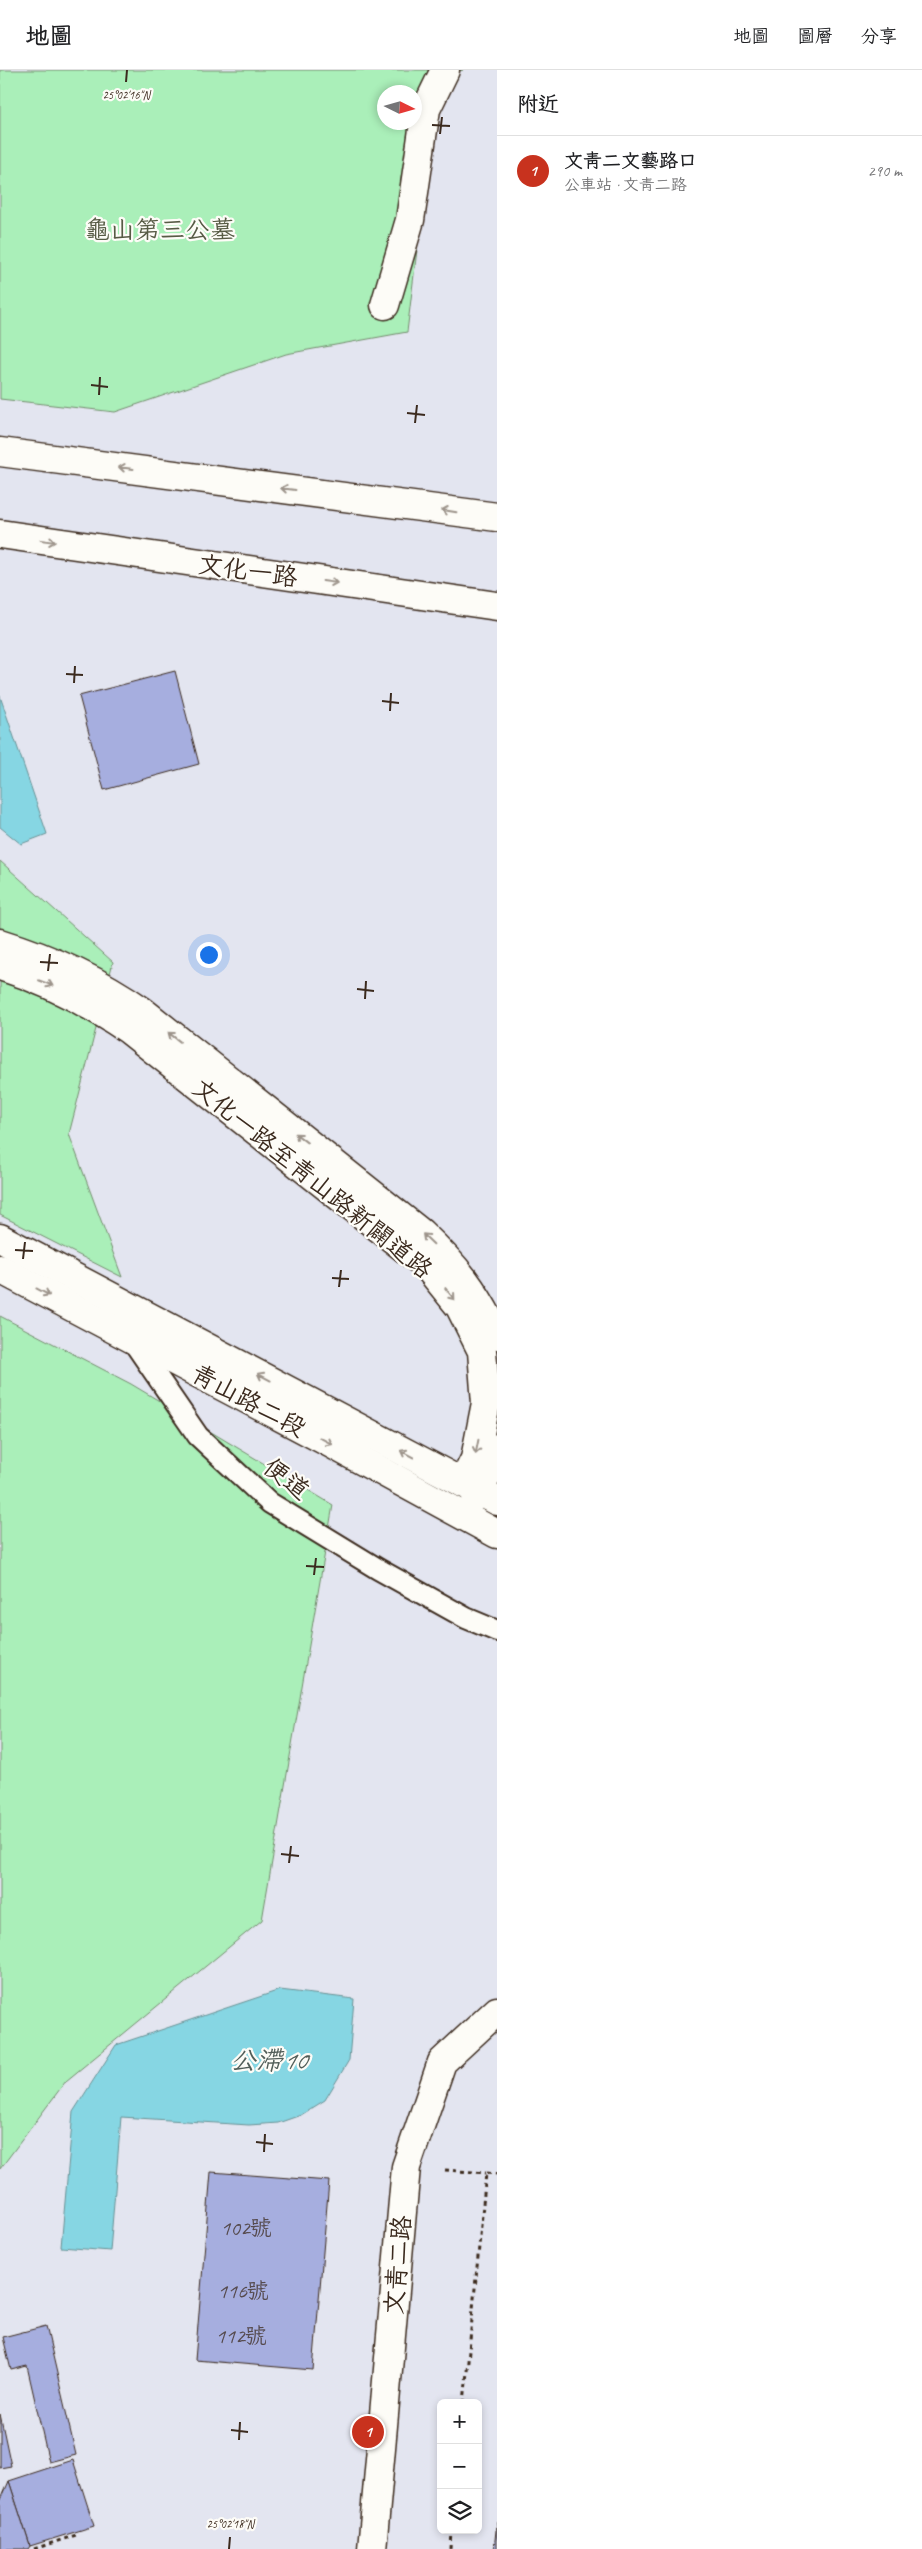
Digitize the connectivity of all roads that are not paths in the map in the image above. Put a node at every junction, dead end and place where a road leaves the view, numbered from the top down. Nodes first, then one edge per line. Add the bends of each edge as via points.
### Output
1 (445, 70) edge
2 (385, 305) dead end
3 (0, 452) edge
4 (497, 517) edge
5 (0, 534) edge
6 (497, 606) edge
7 (0, 943) edge
8 (0, 966) edge
9 (0, 1238) edge
10 (0, 1269) edge
11 (110, 1296) junction
12 (497, 1335) edge
13 (130, 1337) junction
14 (497, 1448) edge
15 (480, 1492) edge
16 (444, 1505) junction
17 (497, 1534) edge
18 (497, 1631) edge
19 (497, 2011) edge
20 (372, 2549) edge

1 - 2 street via 426,109 410,220
4 -> 3 street
5 -> 6 street, 文化一路
12 -> 7 street, 文化一路至青山路新闢道路 via 480,1300 451,1261 422,1233 158,1024 94,980 30,952
8 -> 15 street, 文化一路至青山路新闢道路 via 60,988 129,1030 426,1265 460,1307 482,1350 486,1403 475,1459
9 - 11 street, 青山路二段
10 -> 13 street, 青山路二段
11 - 13 lane, 便道
15 -> 11 street, 青山路二段
13 -> 16 street, 青山路二段
13 - 18 lane, 便道 via 198,1436 270,1504 378,1569 466,1618
14 - 15 street
15 - 16 street, 文化一路至青山路新闢道路 via 470,1502 458,1507
16 - 17 street, 青山路二段
19 - 20 street, 文青二路 via 442,2062 406,2167

